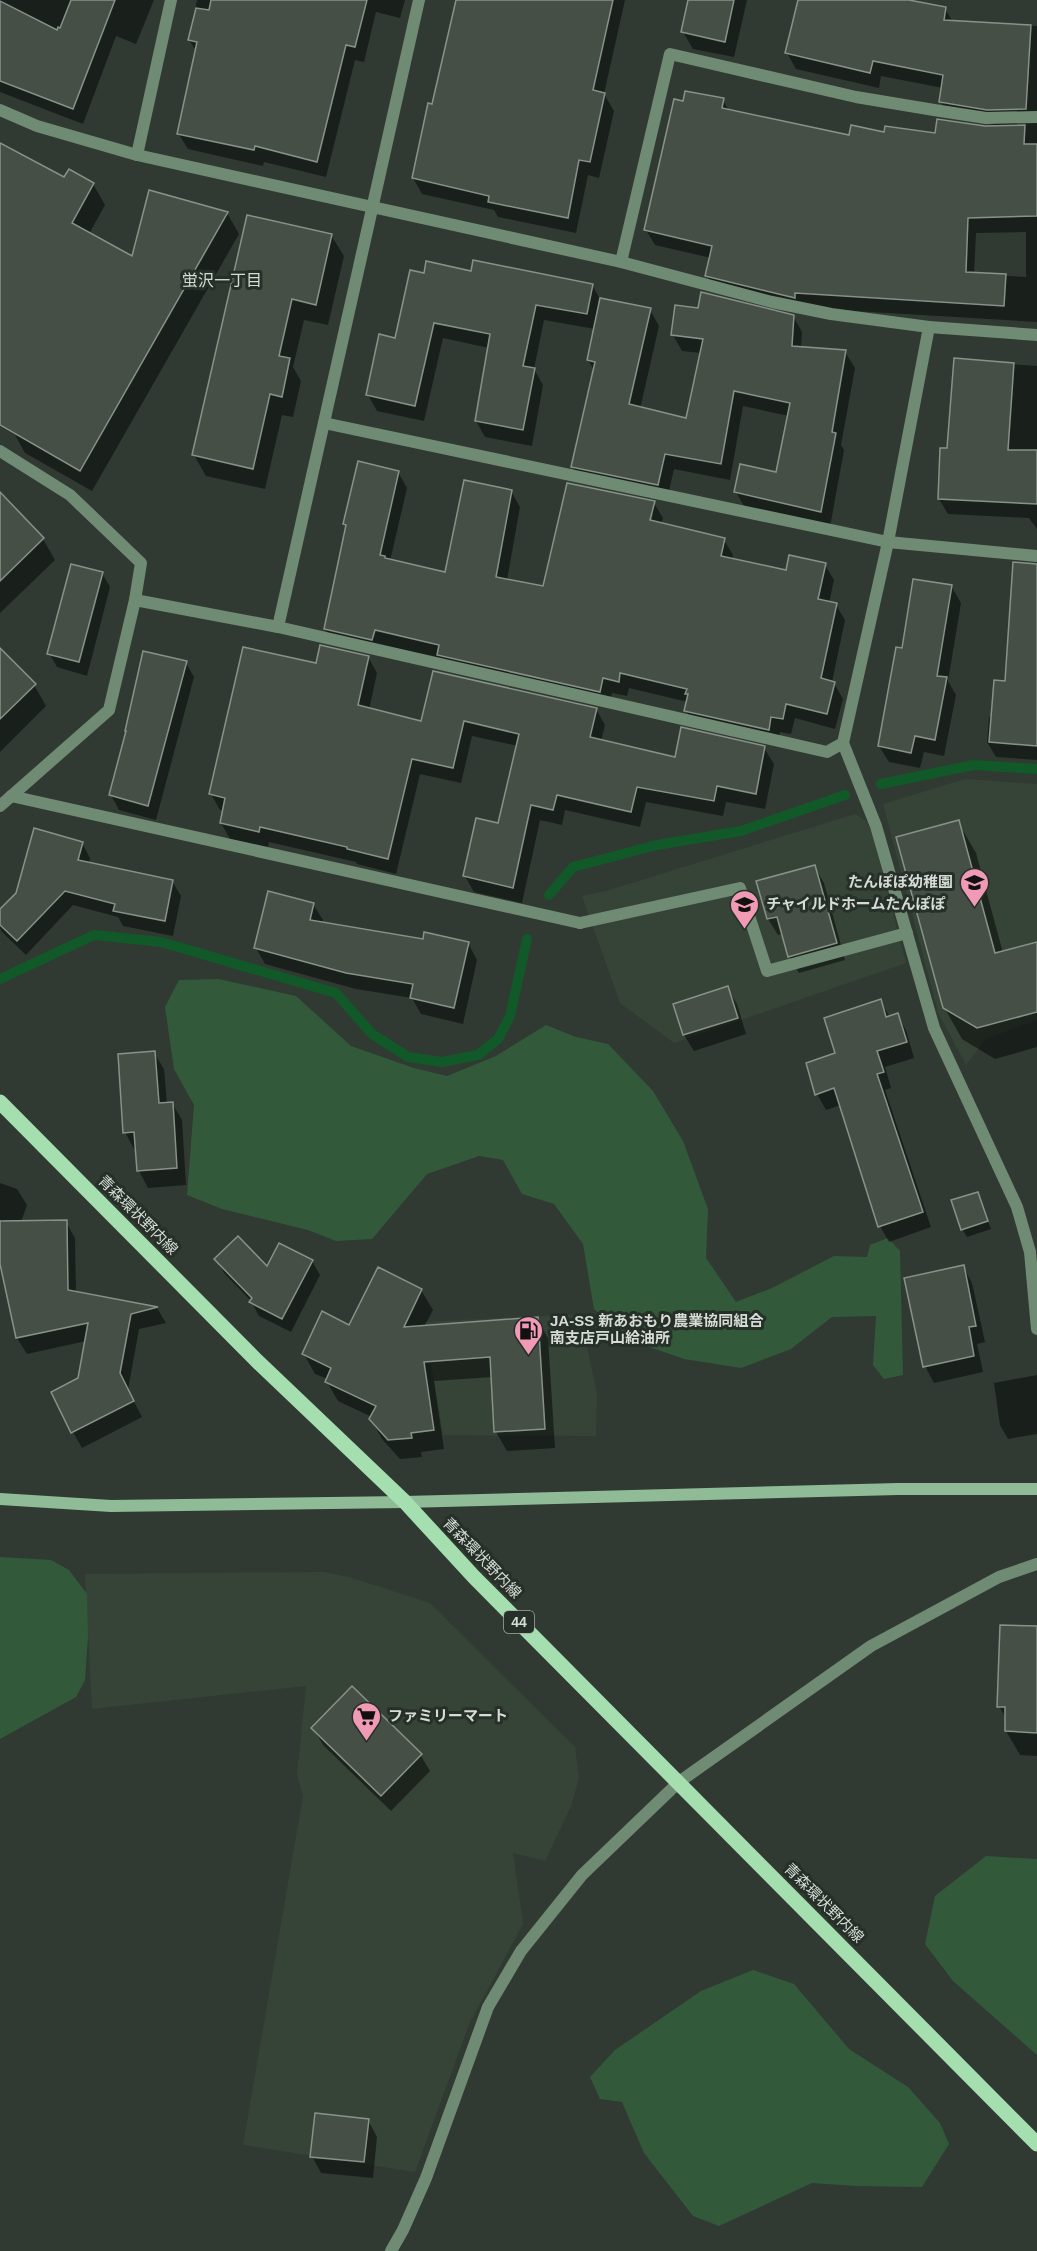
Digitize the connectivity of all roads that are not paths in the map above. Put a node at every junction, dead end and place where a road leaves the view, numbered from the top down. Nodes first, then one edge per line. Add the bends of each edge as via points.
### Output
1 (171, 0) edge
2 (419, 0) edge
3 (0, 110) edge
4 (1037, 117) edge
5 (137, 155) junction
6 (372, 208) junction
7 (621, 262) junction
8 (929, 327) junction
9 (1037, 335) edge
10 (324, 423) junction
11 (0, 451) edge
12 (888, 542) junction
13 (1037, 556) edge
14 (135, 600) junction
15 (278, 627) junction
16 (843, 743) junction
17 (12, 796) junction
18 (0, 806) edge
19 (908, 933) junction
20 (0, 1102) edge
21 (1037, 1329) edge
22 (1037, 1489) edge
23 (0, 1499) edge
24 (405, 1502) junction
25 (1037, 1564) edge
26 (679, 1782) junction
27 (1037, 2144) edge
28 (391, 2251) edge

1 - 5 street
2 - 6 street
3 - 5 street via 37,126
4 - 7 street via 986,118 856,97 670,54
5 - 6 street
6 - 7 street
6 - 10 street
7 - 8 street via 772,302
8 - 9 street
8 - 12 street
10 - 12 street
10 - 15 street
11 - 14 street via 70,495 141,563
12 - 13 street
12 - 16 street
14 - 15 street
14 - 17 street via 109,710
15 - 16 street via 827,752
16 - 19 street via 876,826
17 - 18 street
17 - 19 street via 580,923 740,888 767,971
19 - 21 street via 934,1028 1017,1207 1030,1252
20 - 24 main road, 青森環状野内線 / 44 via 257,1361
22 - 24 street
23 - 24 street via 111,1506
24 - 26 main road, 青森環状野内線 / 44 via 474,1577
25 - 26 street via 999,1577 871,1646
26 - 27 main road, 青森環状野内線 / 44
26 - 28 street via 582,1875 521,1951 488,2007 426,2178

